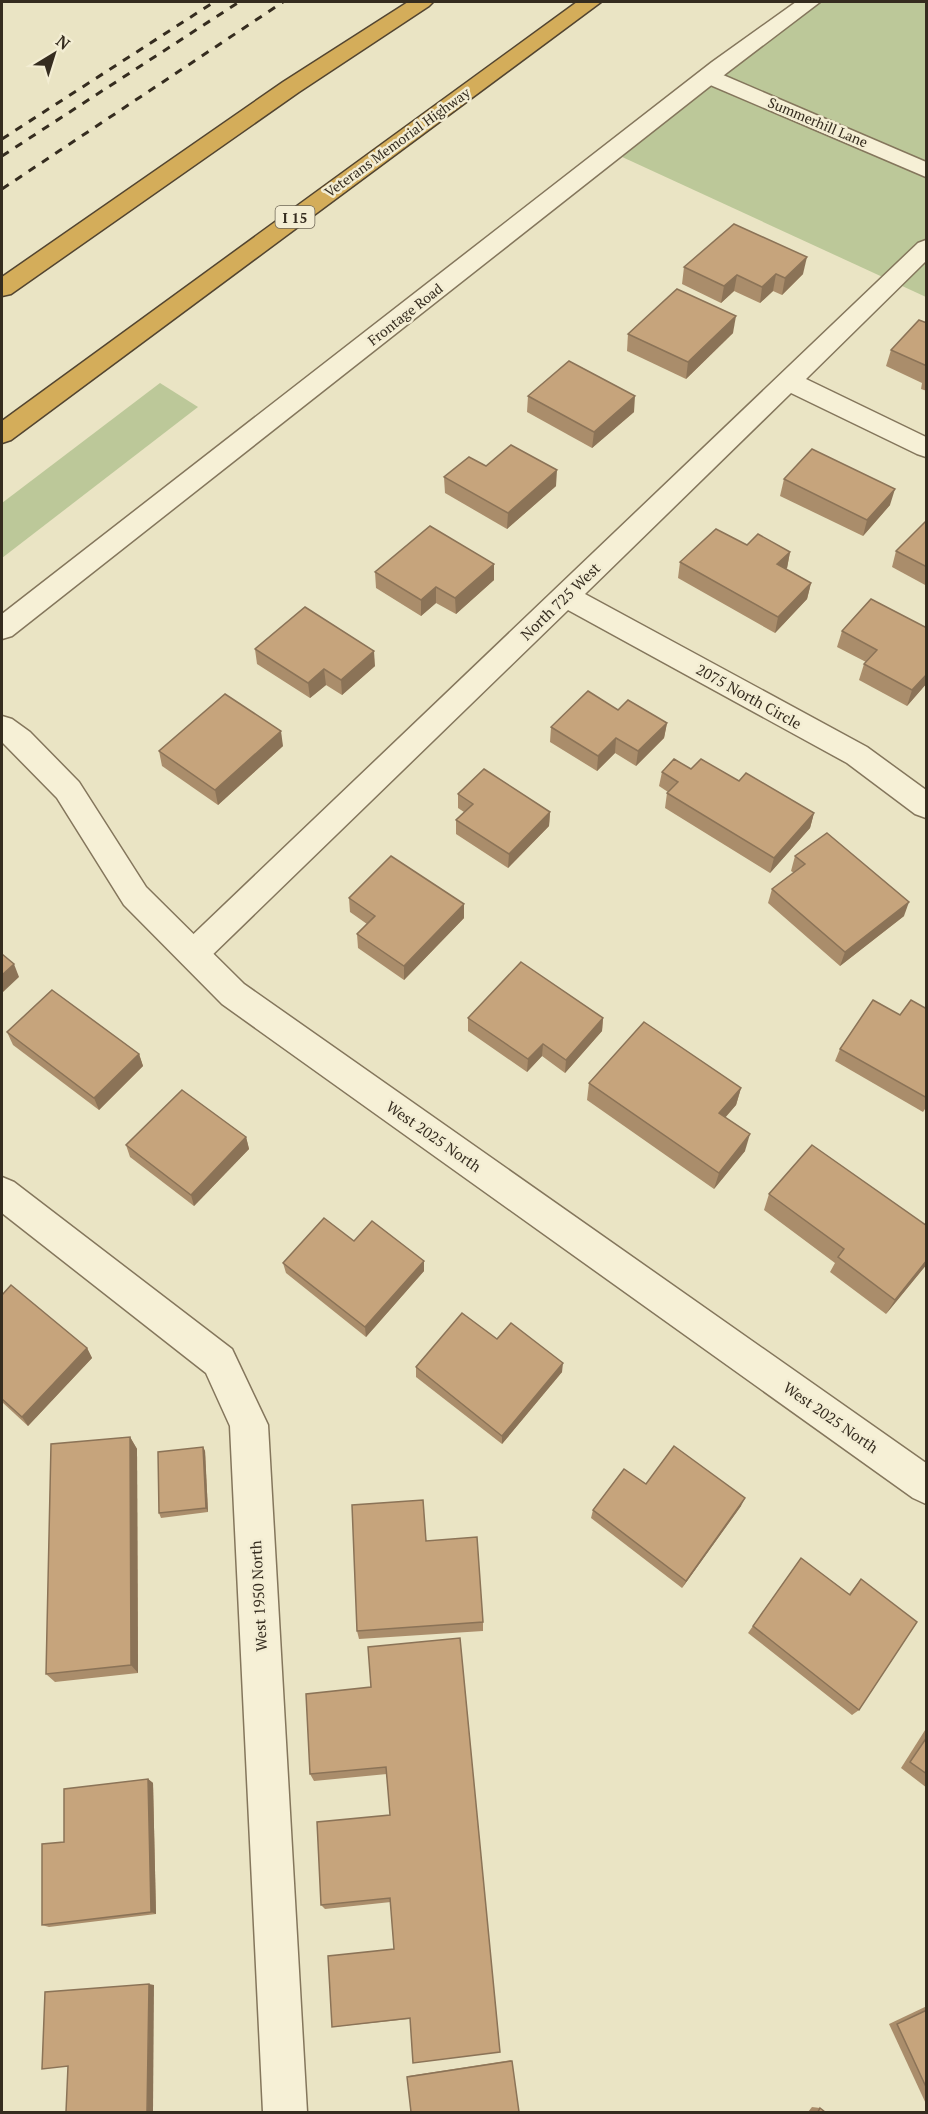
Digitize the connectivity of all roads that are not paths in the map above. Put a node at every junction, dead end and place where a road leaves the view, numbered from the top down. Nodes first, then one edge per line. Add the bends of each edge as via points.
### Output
1 (412, 2) edge
2 (422, 2) edge
3 (590, 2) edge
4 (595, 2) edge
5 (809, 2) edge
6 (556, 25) junction
7 (348, 50) junction
8 (710, 76) junction
9 (927, 170) edge
10 (927, 248) edge
11 (2, 288) edge
12 (789, 381) junction
13 (2, 434) edge
14 (927, 448) edge
15 (566, 596) junction
16 (2, 629) edge
17 (2, 727) edge
18 (927, 806) edge
19 (193, 954) junction
20 (2, 1193) edge
21 (927, 1485) edge
22 (285, 2112) edge

1 - 7 highway
2 - 7 highway
3 - 6 highway, Veterans Memorial Highway / I 15
4 - 6 highway
5 - 8 street, Frontage Road
6 - 13 highway, Veterans Memorial Highway / I 15
7 - 11 highway
8 - 9 street, Summerhill Lane
8 - 16 street, Frontage Road
10 - 12 street, North 725 West
12 - 14 street
12 - 15 street, North 725 West
15 - 18 street, 2075 North Circle via 858,755
15 - 19 street, North 725 West
17 - 19 street, West 2025 North via 20,740 68,790 135,896
19 - 21 street, West 2025 North via 233,994
20 - 22 street, West 1950 North via 219,1361 249,1425

